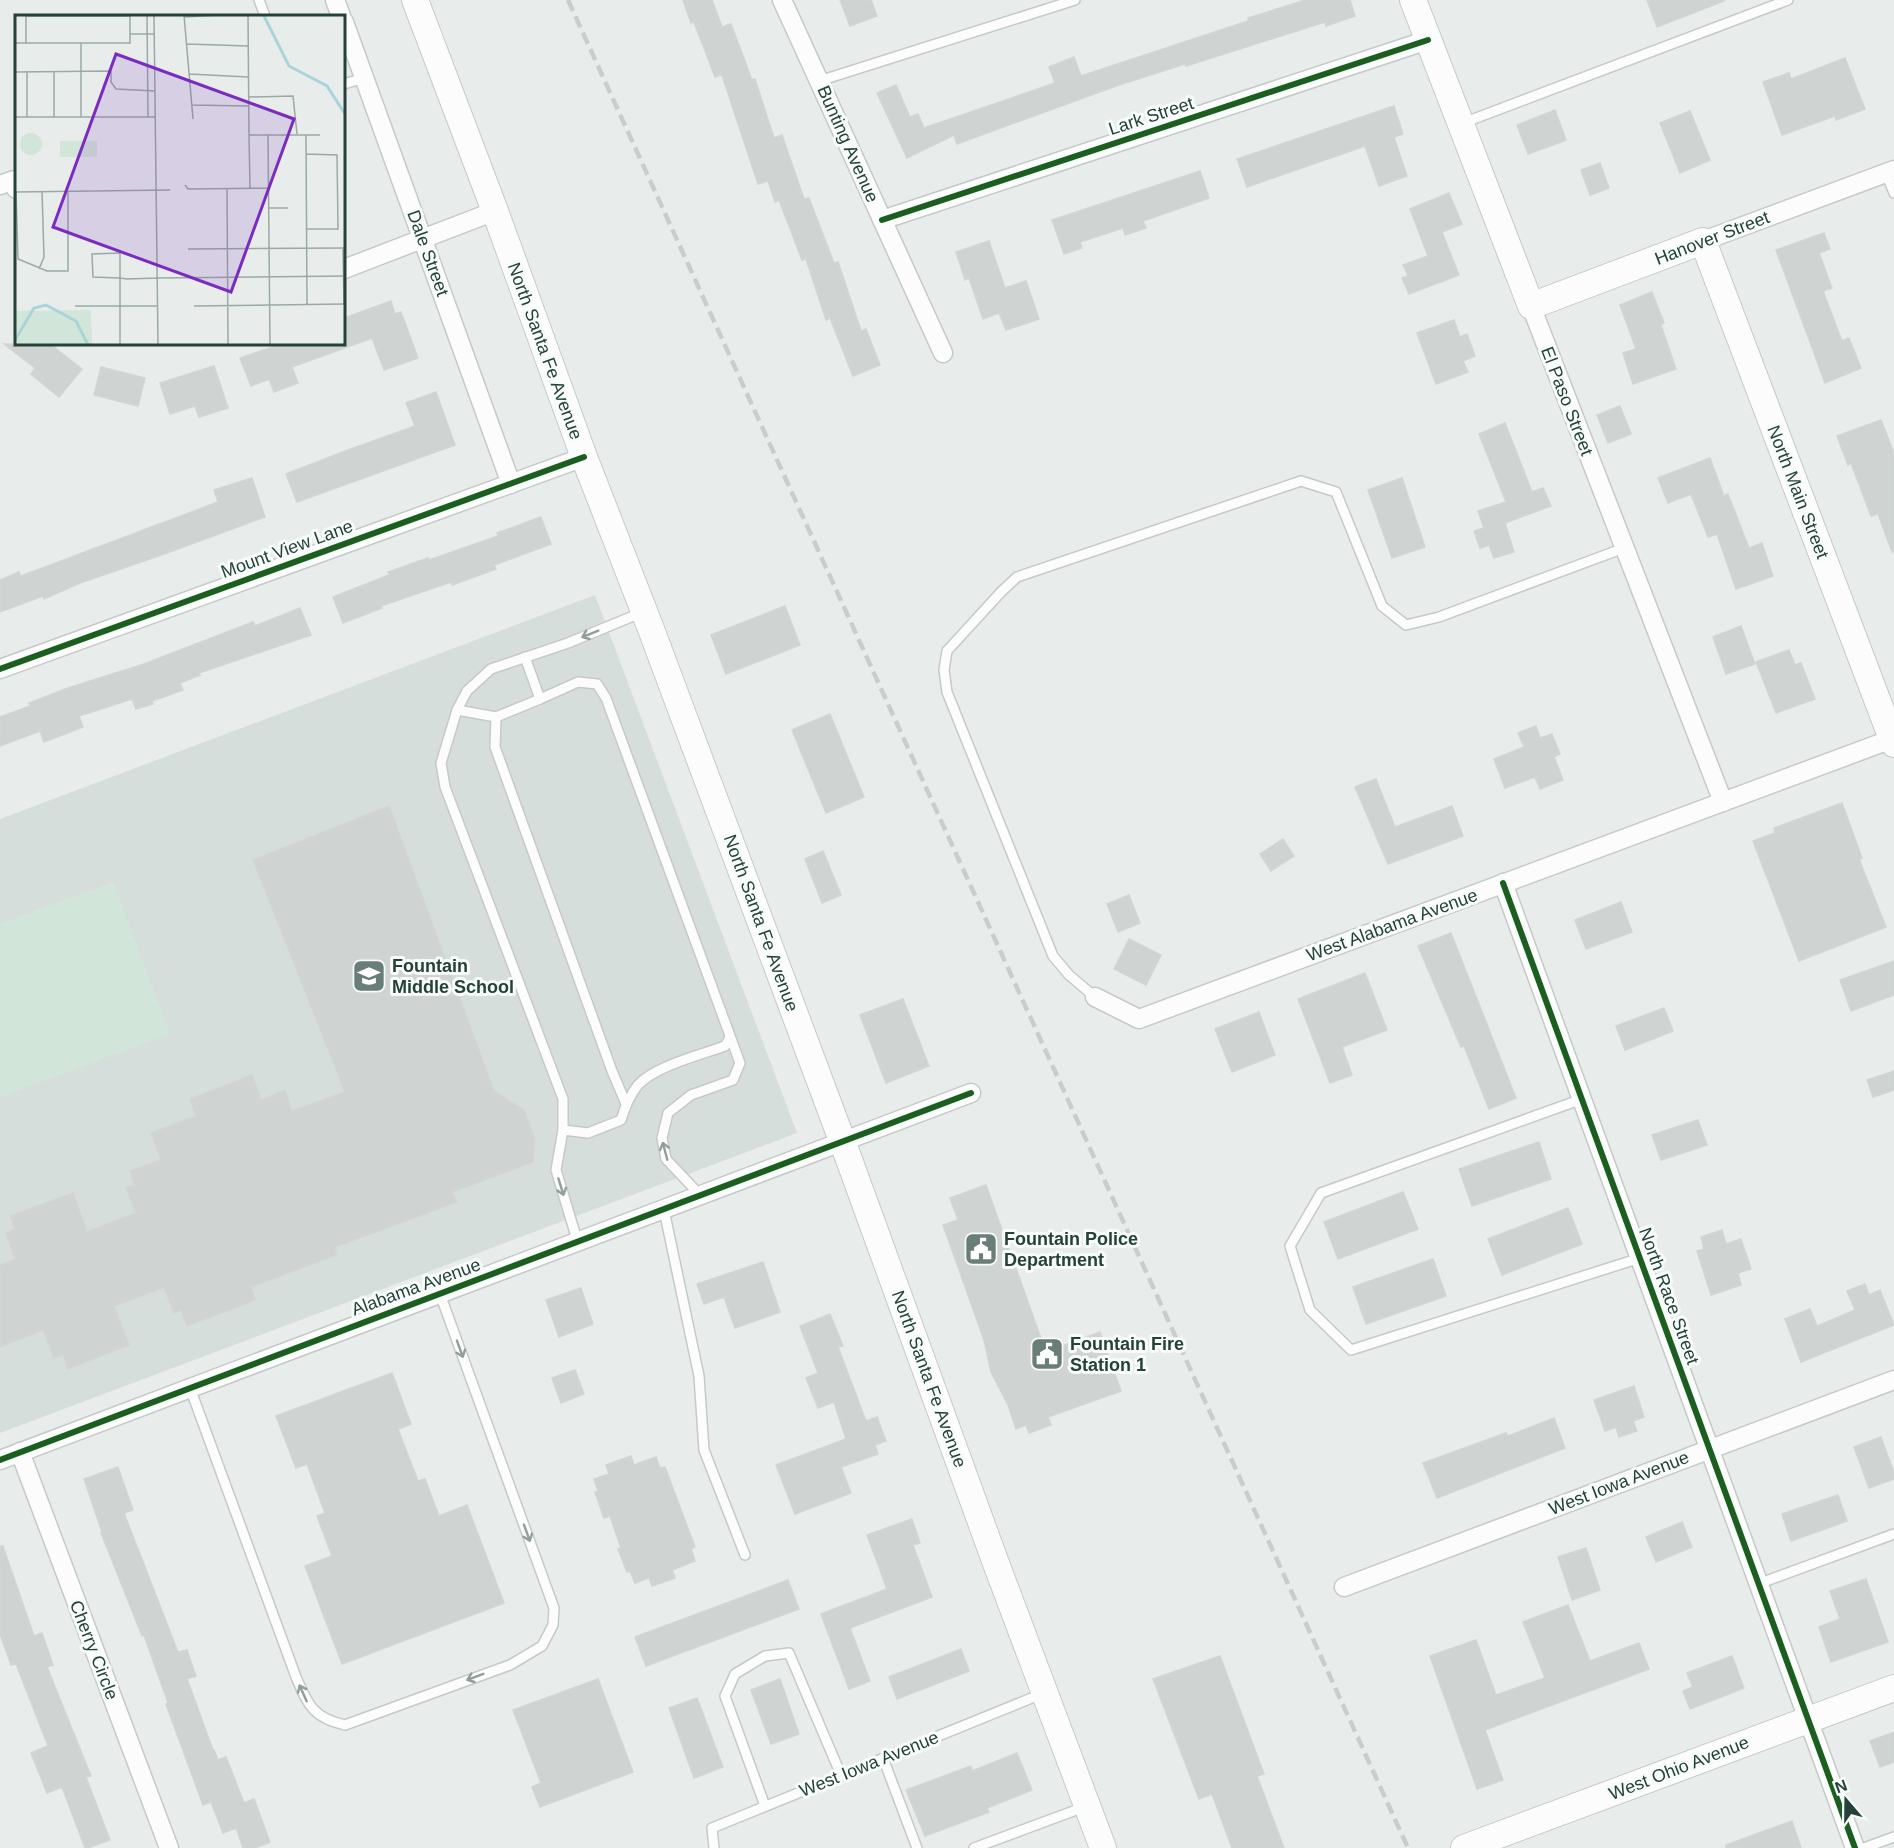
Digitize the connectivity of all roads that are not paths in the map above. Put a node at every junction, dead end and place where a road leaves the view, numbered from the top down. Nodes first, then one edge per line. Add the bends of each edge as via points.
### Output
1 (259, 0) edge
2 (335, 0) edge
3 (415, 0) edge
4 (782, 0) edge
5 (1075, 0) edge
6 (1413, 0) edge
7 (1788, 0) edge
8 (265, 15) edge
9 (341, 15) edge
10 (345, 25) edge
11 (1428, 40) junction
12 (364, 78) junction
13 (819, 81) junction
14 (345, 84) edge
15 (1461, 124) junction
16 (1890, 171) edge
17 (15, 184) edge
18 (0, 185) edge
19 (1894, 194) edge
20 (495, 211) junction
21 (882, 220) junction
22 (423, 238) junction
23 (1703, 241) junction
24 (345, 269) edge
25 (1531, 306) junction
26 (943, 352) dead end
27 (584, 457) junction
28 (511, 484) junction
29 (1624, 548) junction
30 (645, 612) junction
31 (525, 657) junction
32 (0, 669) edge
33 (540, 699) junction
34 (457, 710) junction
35 (496, 717) junction
36 (1893, 741) edge
37 (1723, 802) junction
38 (1503, 883) junction
39 (1095, 997) joint
40 (730, 1038) junction
41 (971, 1094) dead end
42 (1582, 1099) junction
43 (626, 1104) junction
44 (563, 1130) junction
45 (843, 1143) junction
46 (701, 1196) junction
47 (664, 1210) junction
48 (578, 1243) junction
49 (1640, 1258) junction
50 (440, 1294) junction
51 (1894, 1380) edge
52 (190, 1388) junction
53 (1709, 1449) junction
54 (20, 1452) junction
55 (0, 1460) edge
56 (1894, 1534) edge
57 (745, 1555) dead end
58 (1758, 1584) junction
59 (1344, 1587) dead end
60 (1894, 1688) edge
61 (1044, 1692) junction
62 (1807, 1720) junction
63 (883, 1758) junction
64 (841, 1775) junction
65 (765, 1806) junction
66 (1087, 1806) junction
67 (1894, 1837) edge
68 (169, 1848) edge
69 (714, 1848) edge
70 (917, 1848) edge
71 (974, 1848) edge
72 (1103, 1848) edge
73 (1464, 1848) edge
74 (1855, 1848) edge
75 (1864, 1848) edge

1 - 8 lane
2 - 9 street
3 - 20 main road, North Santa Fe Avenue
4 - 13 street, Bunting Avenue
5 - 13 lane
6 - 11 main road, El Paso Street
7 - 15 lane
10 - 12 street, Dale Street
11 - 15 main road, El Paso Street
11 - 21 street, Lark Street
12 - 14 lane
12 - 22 street, Dale Street
13 - 21 street, Bunting Avenue
15 - 25 main road, El Paso Street
16 - 19 lane
16 - 23 street, Hanover Street
17 - 18 street via 14,180
20 - 22 street
20 - 27 main road, North Santa Fe Avenue
21 - 26 street, Bunting Avenue
22 - 24 street
22 - 28 street, Dale Street
23 - 25 main road, Hanover Street
23 - 36 main road, North Main Street
25 - 29 street, El Paso Street
27 - 28 street, Mount View Lane
27 - 30 main road, North Santa Fe Avenue
28 - 32 street, Mount View Lane
29 - 37 street, El Paso Street
29 - 39 lane via 1439,617 1406,625 1383,606 1336,492 1301,481 1017,577 947,651 947,692 1053,956
30 -> 31 lane
30 - 45 main road, North Santa Fe Avenue
31 - 33 lane
31 - 34 lane via 491,669 467,691
33 - 35 lane
33 - 40 lane via 578,682 597,684 606,698
34 - 35 lane
34 - 44 lane via 441,764 445,787 563,1099
35 - 43 lane via 495,747
36 - 37 street, West Alabama Avenue
37 - 38 street, West Alabama Avenue
38 - 39 street, West Alabama Avenue via 1139,1019
38 - 42 street, North Race Street
40 - 43 lane via 725,1046 659,1071 639,1084
46 -> 40 lane via 666,1159 662,1138 668,1113 691,1095 733,1080 740,1063
41 - 45 street, Alabama Avenue
42 - 49 street, North Race Street
42 - 49 lane via 1321,1193 1290,1246 1310,1310 1351,1350
43 - 44 lane via 621,1120 588,1133
44 -> 48 lane via 556,1170
45 - 46 street, Alabama Avenue
45 - 61 main road, North Santa Fe Avenue
46 - 47 street, Alabama Avenue
47 - 48 street, Alabama Avenue
47 - 57 lane via 699,1376 704,1450
48 - 50 street, Alabama Avenue
49 - 53 street, North Race Street
50 - 52 street, Alabama Avenue
50 -> 52 lane via 554,1608 553,1625 542,1646 510,1665 345,1725 327,1721 308,1705
51 - 53 street, West Iowa Avenue
52 - 54 street, Alabama Avenue
53 - 58 street, North Race Street
53 - 59 street, West Iowa Avenue
54 - 55 street, Alabama Avenue
54 - 68 street, Cherry Circle
56 - 58 lane
58 - 62 street, North Race Street
60 - 62 main road, West Ohio Avenue
61 - 63 lane, West Iowa Avenue
61 - 66 main road, North Santa Fe Avenue
62 - 73 main road, West Ohio Avenue
62 - 74 street, North Race Street
63 - 64 lane, West Iowa Avenue
63 - 70 lane
64 - 65 lane, West Iowa Avenue
64 - 65 lane via 789,1653 765,1656 735,1674 725,1696
65 - 69 lane, West Iowa Avenue via 712,1828
66 - 71 lane
66 - 72 main road, North Santa Fe Avenue
67 - 75 lane

